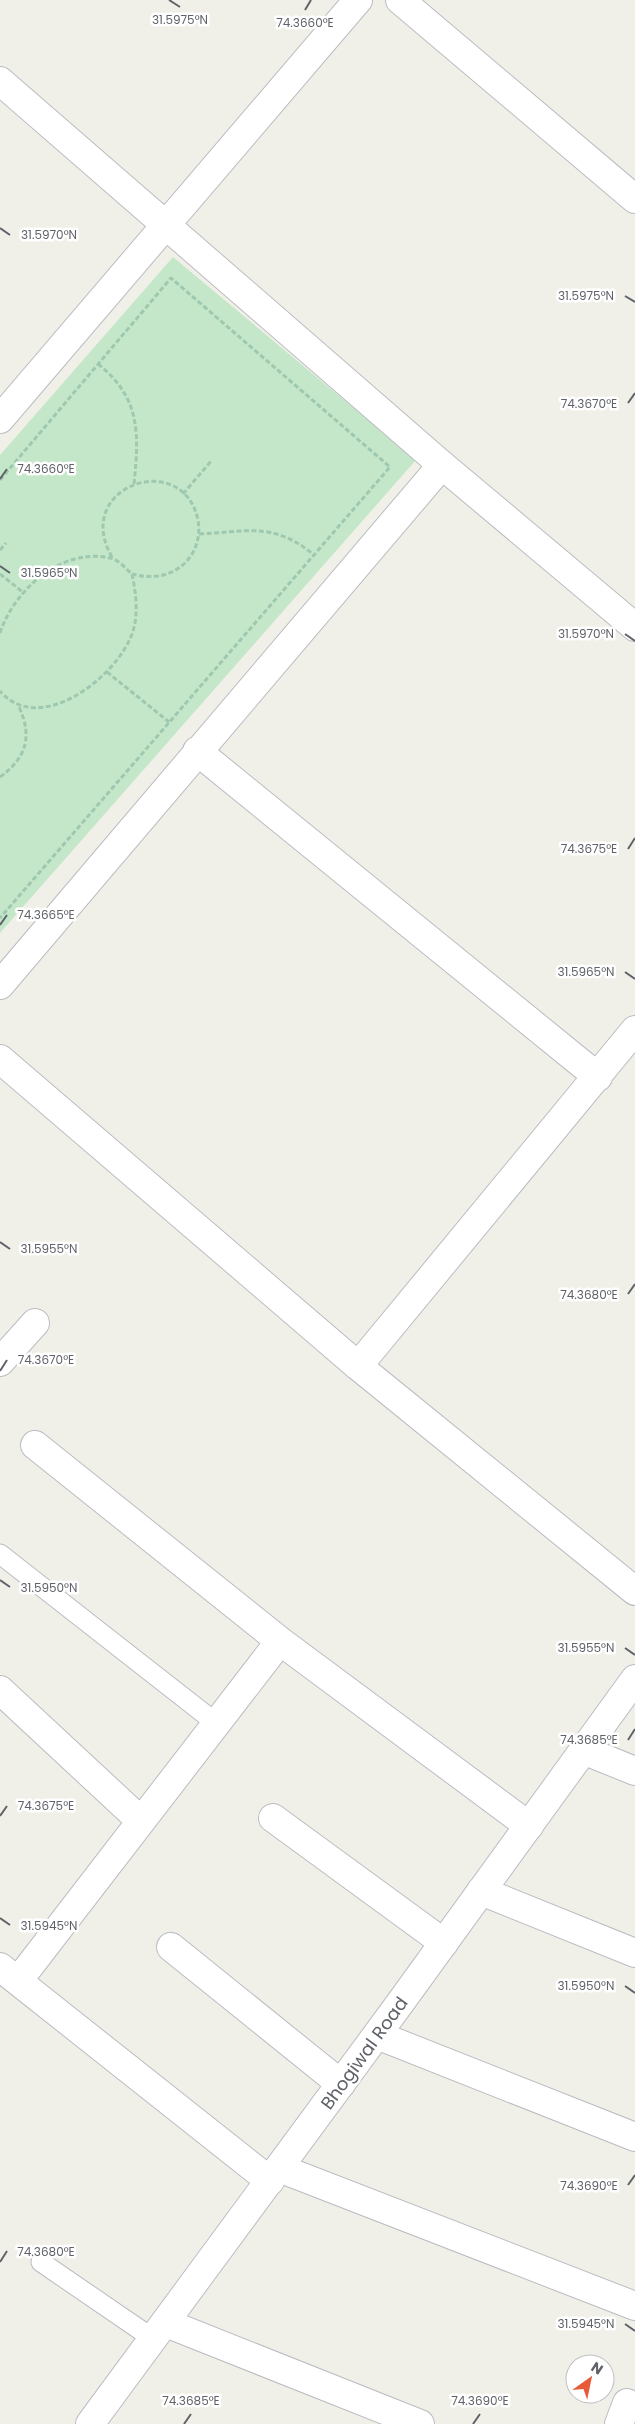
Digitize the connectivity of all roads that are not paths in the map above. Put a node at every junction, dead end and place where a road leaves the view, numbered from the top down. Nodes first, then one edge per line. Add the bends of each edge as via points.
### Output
1 (358, 0) edge
2 (400, 0) edge
3 (0, 81) edge
4 (635, 199) edge
5 (167, 226) junction
6 (0, 419) edge
7 (442, 465) junction
8 (635, 626) edge
9 (197, 751) junction
10 (0, 985) edge
11 (635, 1030) edge
12 (0, 1059) edge
13 (598, 1078) junction
14 (35, 1323) dead end
15 (0, 1362) edge
16 (358, 1366) junction
17 (36, 1445) dead end
18 (0, 1554) edge
19 (635, 1591) edge
20 (280, 1641) junction
21 (635, 1679) edge
22 (0, 1690) edge
23 (216, 1723) junction
24 (583, 1750) junction
25 (635, 1771) edge
26 (273, 1818) dead end
27 (141, 1821) junction
28 (529, 1826) junction
29 (482, 1891) junction
30 (444, 1943) junction
31 (170, 1947) dead end
32 (635, 1953) edge
33 (9, 1974) edge
34 (377, 2035) junction
35 (341, 2084) junction
36 (635, 2137) edge
37 (275, 2175) junction
38 (41, 2262) dead end
39 (635, 2306) edge
40 (159, 2330) junction
41 (90, 2424) edge
42 (420, 2424) edge

1 - 5 street
2 - 4 street
3 - 5 street
5 - 6 street
5 - 7 street
7 - 8 street
7 - 9 street
9 - 10 street
9 - 13 street
11 - 13 street
12 - 16 street
13 - 16 street
14 - 15 street
16 - 19 street
17 - 20 street
18 - 23 lane
20 - 23 street
20 - 28 street
21 - 24 street, Bhogiwal Road
22 - 27 street
23 - 27 street
24 - 25 street
24 - 28 street, Bhogiwal Road
26 - 30 street
27 - 33 street
28 - 29 street, Bhogiwal Road
29 - 30 street, Bhogiwal Road
29 - 32 street
30 - 34 street, Bhogiwal Road
31 - 35 street
33 - 37 street
34 - 35 street, Bhogiwal Road
34 - 36 street
35 - 37 street, Bhogiwal Road
37 - 39 street
37 - 40 street, Bhogiwal Road
38 - 40 lane
40 - 41 street, Bhogiwal Road
40 - 42 street

